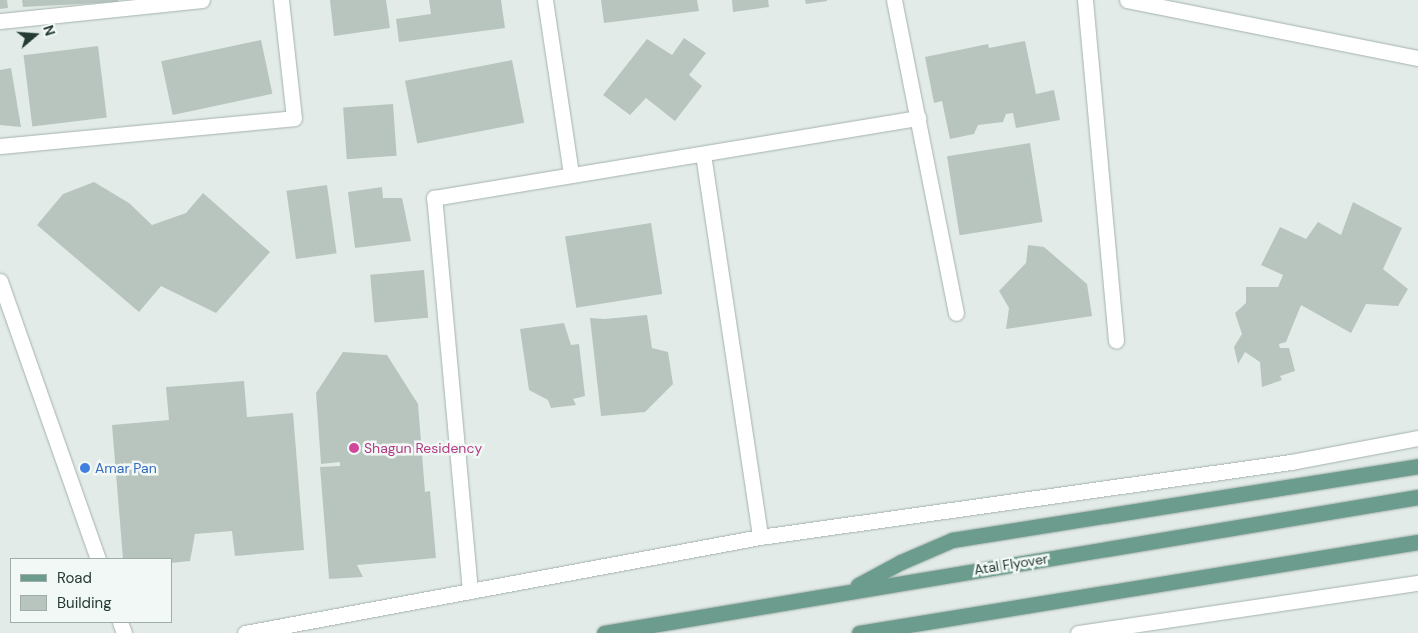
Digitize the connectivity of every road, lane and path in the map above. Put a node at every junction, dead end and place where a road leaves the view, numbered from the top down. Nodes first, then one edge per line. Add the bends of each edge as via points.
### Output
1 (202, 0) edge
2 (281, 0) edge
3 (544, 0) edge
4 (894, 0) edge
5 (1085, 0) edge
6 (1127, 0) edge
7 (0, 21) edge
8 (1418, 58) edge
9 (918, 118) junction
10 (0, 146) edge
11 (703, 154) junction
12 (571, 175) junction
13 (0, 281) edge
14 (956, 313) dead end
15 (1116, 341) dead end
16 (1418, 438) edge
17 (1418, 466) edge
18 (1418, 497) edge
19 (760, 537) junction
20 (1418, 542) edge
21 (98, 558) edge
22 (1418, 582) edge
23 (470, 591) junction
24 (846, 591) junction
25 (245, 633) edge
26 (604, 633) edge
27 (859, 633) edge
28 (1078, 633) edge

1 - 7 street
2 - 10 street via 294,118
3 - 12 street
4 - 9 street
5 - 15 street
6 - 8 street
9 - 11 street
9 - 14 street
11 - 12 street
11 - 19 street
12 - 23 street via 434,198
13 - 21 street
16 - 19 street via 1291,462
17 - 24 main road via 952,540
18 - 24 main road, Atal Flyover
19 - 23 street
20 - 27 main road
22 - 28 street
23 - 25 street
24 - 26 main road, Atal Flyover

